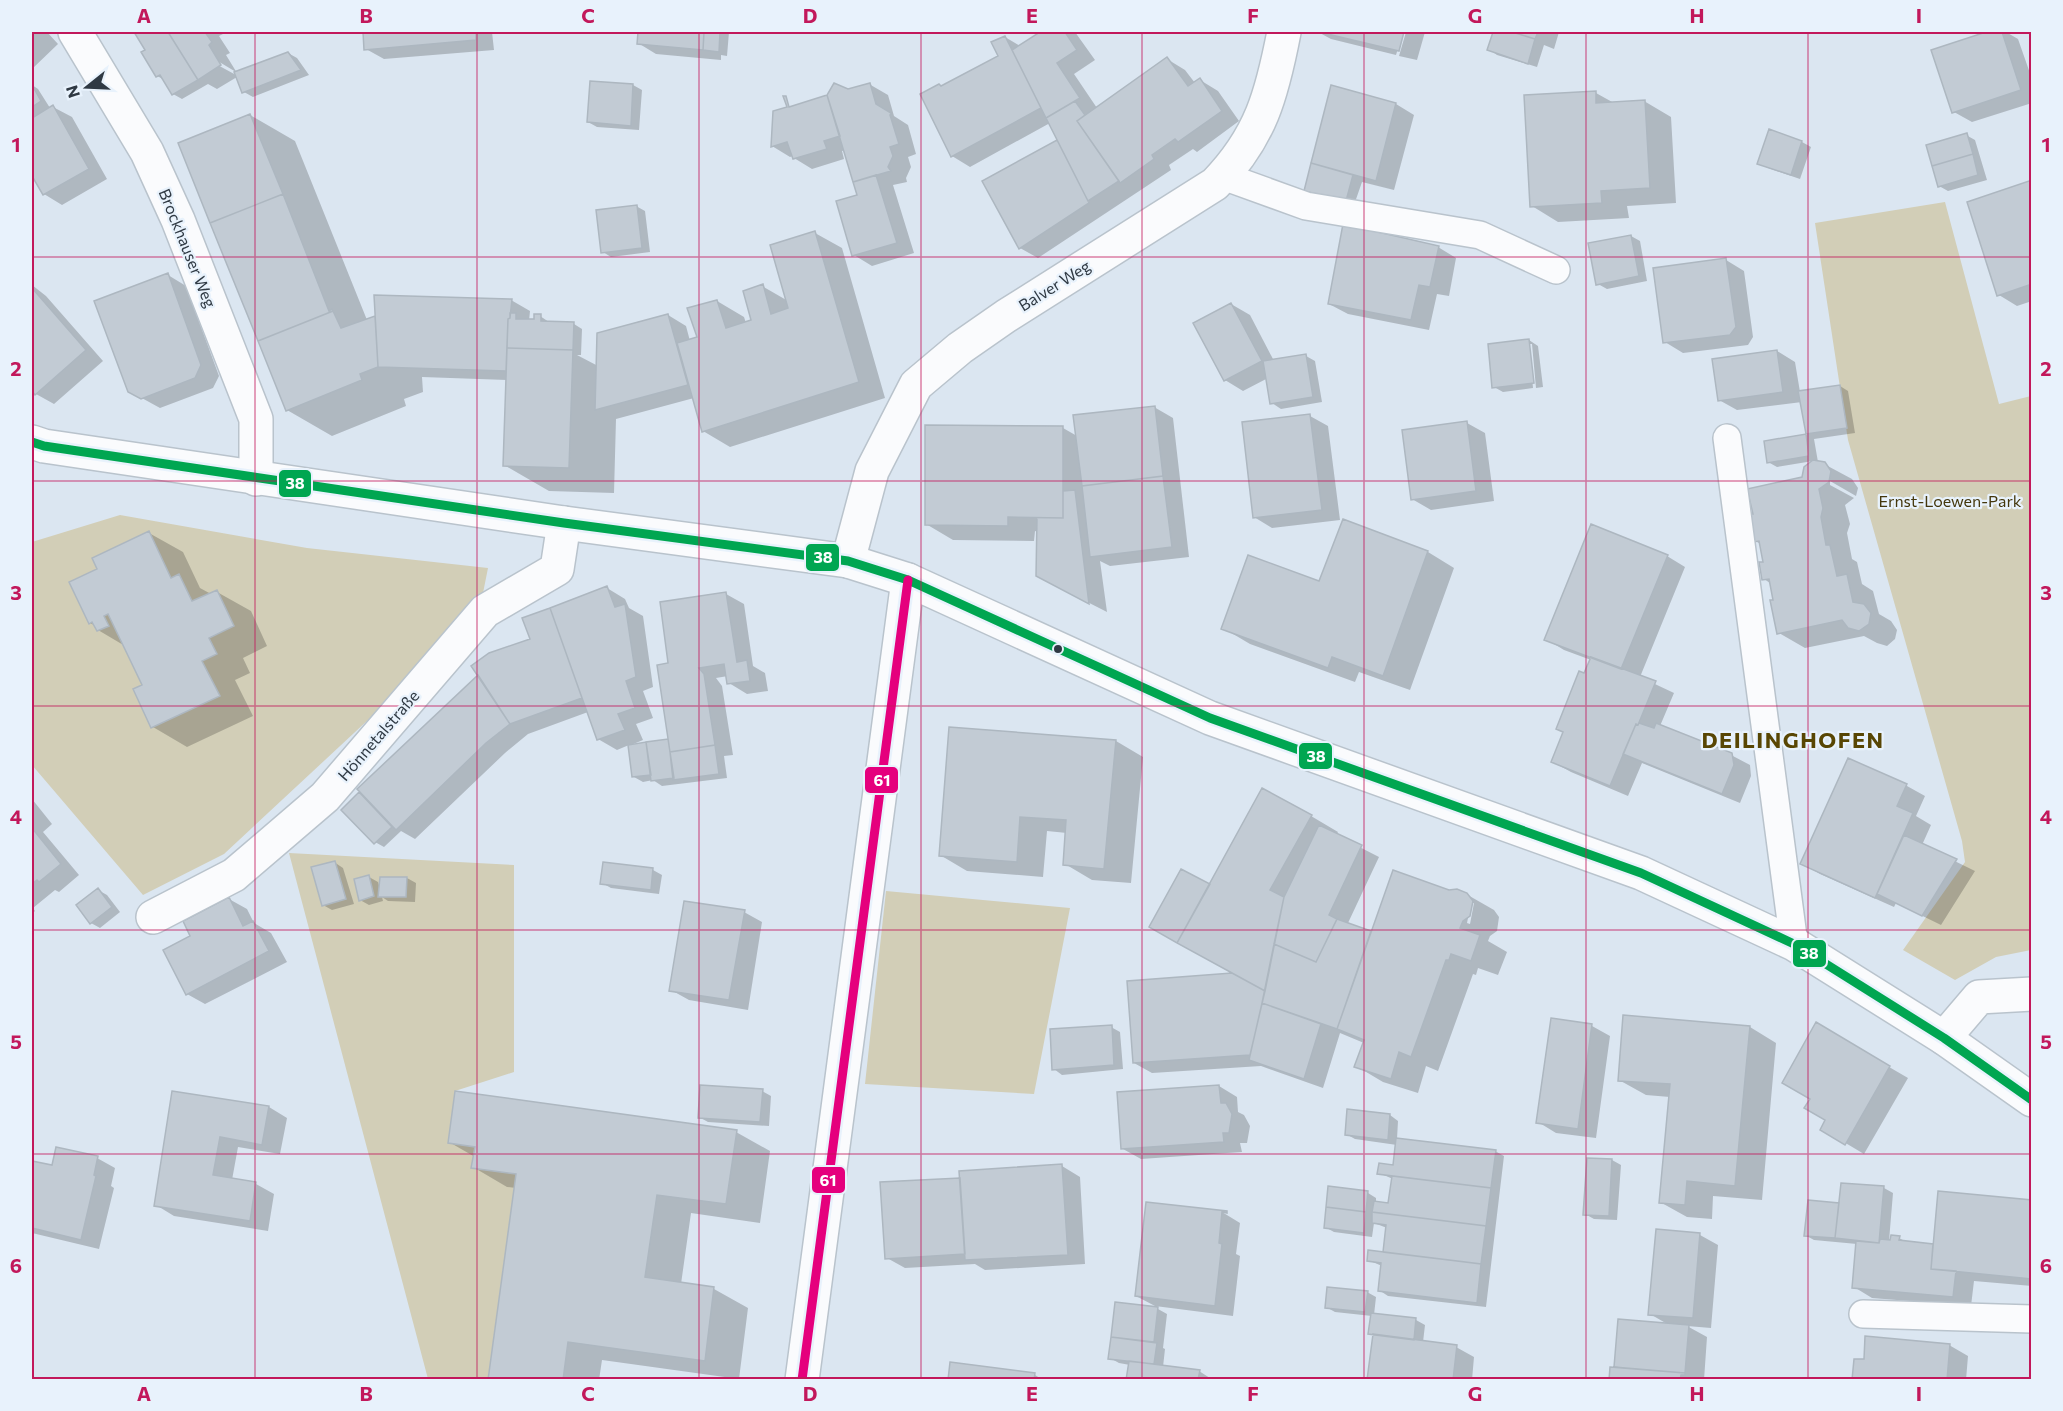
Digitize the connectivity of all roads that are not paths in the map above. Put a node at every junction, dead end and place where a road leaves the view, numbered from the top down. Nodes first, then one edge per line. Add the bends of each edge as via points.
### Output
1 (75, 32) edge
2 (1284, 32) edge
3 (1223, 176) junction
4 (1556, 270) dead end
5 (1727, 438) dead end
6 (36, 450) edge
7 (256, 478) junction
8 (564, 523) junction
9 (848, 561) junction
10 (908, 580) junction
11 (153, 917) dead end
12 (1794, 944) junction
13 (2031, 994) edge
14 (1944, 1038) junction
15 (2031, 1100) edge
16 (1863, 1314) dead end
17 (2031, 1319) edge
18 (802, 1380) edge

1 - 7 street, Brockhauser Weg via 147,152 178,219 256,419
2 - 3 street, Balver Weg via 1274,85 1255,132
3 - 4 lane via 1306,206 1480,235
3 - 9 street, Balver Weg via 997,322 916,385 872,471
5 - 12 lane
6 - 7 street
7 - 8 street
8 - 9 street
8 - 11 street, Hönnetalstraße via 557,569 485,611 325,797 234,875
9 - 10 street
10 - 12 street via 1210,718 1641,873
10 - 18 street
12 - 14 street
13 - 14 street via 1979,997
14 - 15 street
16 - 17 lane

